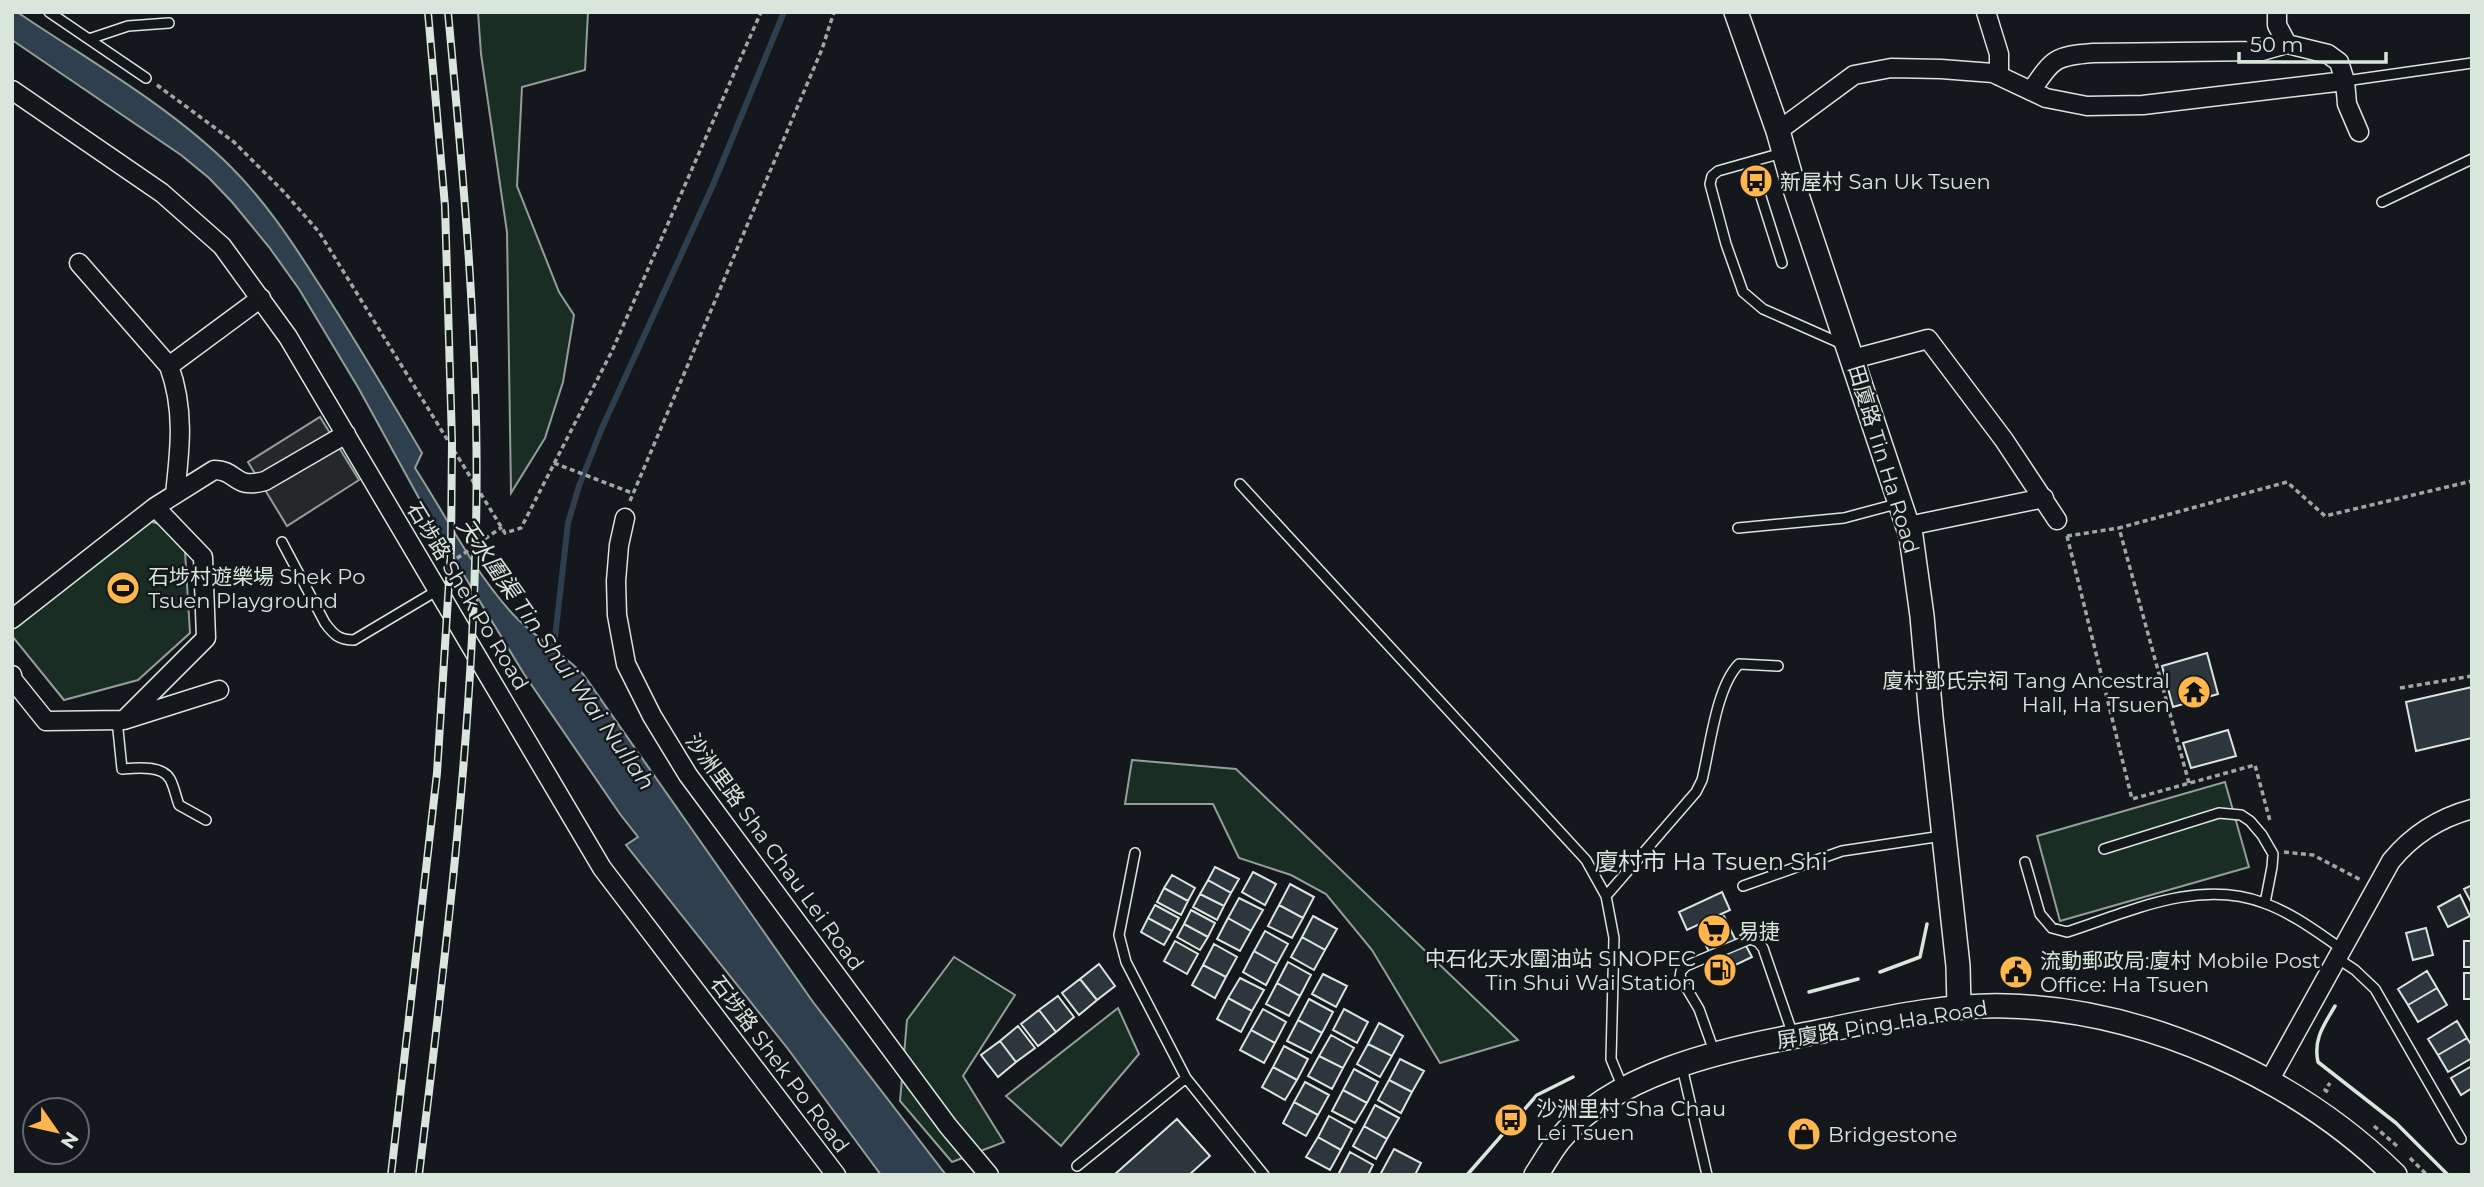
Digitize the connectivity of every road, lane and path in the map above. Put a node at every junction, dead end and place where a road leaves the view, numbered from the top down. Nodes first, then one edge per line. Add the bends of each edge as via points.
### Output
1 (49, 12) edge
2 (761, 12) edge
3 (834, 12) edge
4 (1736, 12) edge
5 (1986, 12) edge
6 (2277, 12) edge
7 (169, 23) dead end
8 (89, 39) junction
9 (2287, 44) junction
10 (2472, 63) edge
11 (1999, 76) junction
12 (146, 78) joint
13 (2345, 81) junction
14 (12, 90) edge
15 (2031, 90) junction
16 (2359, 132) dead end
17 (1781, 142) junction
18 (2472, 159) edge
19 (1750, 162) junction
20 (2382, 202) dead end
21 (79, 263) dead end
22 (1782, 263) dead end
23 (261, 298) junction
24 (1851, 353) junction
25 (169, 366) junction
26 (346, 435) junction
27 (554, 463) junction
28 (2472, 481) edge
29 (1240, 484) dead end
30 (632, 493) junction
31 (175, 494) junction
32 (2044, 498) junction
33 (1901, 503) junction
34 (155, 507) junction
35 (625, 518) joint
36 (2057, 520) joint
37 (1908, 526) junction
38 (502, 527) junction
39 (1738, 528) dead end
40 (2119, 528) junction
41 (2067, 536) junction
42 (282, 542) dead end
43 (435, 583) junction
44 (12, 619) edge
45 (1778, 666) dead end
46 (2472, 676) edge
47 (13, 678) edge
48 (2400, 688) dead end
49 (219, 690) dead end
50 (120, 720) junction
51 (2189, 783) dead end
52 (2132, 799) dead end
53 (2472, 809) edge
54 (206, 820) dead end
55 (1944, 836) junction
56 (2105, 849) dead end
57 (1135, 853) dead end
58 (2025, 862) dead end
59 (1743, 886) dead end
60 (1606, 896) junction
61 (2265, 903) junction
62 (2340, 953) junction
63 (1959, 1007) junction
64 (1794, 1036) junction
65 (1716, 1055) junction
66 (1681, 1065) junction
67 (1186, 1078) junction
68 (2269, 1081) junction
69 (1623, 1090) junction
70 (2460, 1139) dead end
71 (1077, 1166) dead end
72 (836, 1175) edge
73 (989, 1175) edge
74 (1264, 1175) edge
75 (1536, 1175) edge
76 (1707, 1175) edge
77 (2395, 1175) edge

1 - 8 lane
2 - 27 path via 612,351
3 - 30 path
4 - 17 street, 田廈路 Tin Ha Road
5 - 11 street via 1999,54
6 - 9 street via 2277,25
7 - 8 lane via 128,26
8 - 12 lane
9 - 13 street via 2328,54 2339,62
9 - 15 street via 2262,51 2068,55 2051,62
10 - 13 lane
11 - 15 street
11 - 17 street via 1941,68 1891,68 1854,75
12 - 38 path via 234,142 319,232
13 - 15 street via 2143,105 2087,106 2046,98
13 - 16 street via 2347,104
14 - 23 street, 石埗路 Shek Po Road via 162,192 222,246
17 - 19 lane
17 - 24 street, 田廈路 Tin Ha Road
18 - 20 lane
19 - 22 lane
19 - 24 lane via 1718,171 1710,184 1743,292 1763,309
21 - 25 street
23 - 25 street
23 - 26 street, 石埗路 Shek Po Road
24 - 32 street via 1928,339
24 - 33 street, 田廈路 Tin Ha Road
25 - 31 street via 181,418
26 - 31 street via 265,481 250,485 214,470
26 - 43 street, 石埗路 Shek Po Road
27 - 30 path
27 - 38 path via 521,528 505,533
28 - 40 path via 2325,516 2287,482
29 - 60 lane via 1586,860
30 - 35 path
31 - 34 street
32 - 36 street
32 - 37 street
33 - 37 street, 田廈路 Tin Ha Road
33 - 39 lane via 1844,518
34 - 44 street
34 - 50 street via 203,557 206,638
35 - 73 street, 沙洲里路 Sha Chau Lei Road via 619,545 617,615 626,664 652,716 696,786 940,1116
36 - 41 path
37 - 55 street, 田廈路 Tin Ha Road
38 - 43 path
40 - 41 path
40 - 51 path
41 - 52 path
42 - 43 lane via 325,623 342,640 354,640
43 - 72 street, 石埗路 Shek Po Road via 602,868
45 - 60 lane via 1739,664 1729,674 1696,792
46 - 48 path
47 - 50 street via 46,721
49 - 50 street
50 - 54 lane via 122,769 165,773 179,805
53 - 62 street via 2432,824 2400,850
55 - 59 lane via 1842,851
55 - 63 street, 田廈路 Tin Ha Road
56 - 61 lane via 2219,813 2241,815 2262,835 2273,854
57 - 67 lane via 1119,935 1126,962
58 - 61 lane via 2040,914 2052,928 2067,932 2196,894 2234,895
60 - 69 lane via 1614,938 1611,1059
61 - 62 lane via 2294,918
62 - 68 street
62 - 70 lane via 2375,989
63 - 64 street, 屏廈路 Ping Ha Road
63 - 68 street, 屏廈路 Ping Ha Road via 2049,1010 2124,1025 2199,1049
64 - 65 street, 屏廈路 Ping Ha Road
64 - 65 lane via 1763,948 1751,939 1681,971
65 - 66 street, 屏廈路 Ping Ha Road
66 - 69 street, 屏廈路 Ping Ha Road
66 - 76 lane
67 - 71 lane
67 - 74 lane
68 - 77 street, 屏廈路 Ping Ha Road via 2321,1112
69 - 75 street, 屏廈路 Ping Ha Road via 1588,1112 1559,1139

